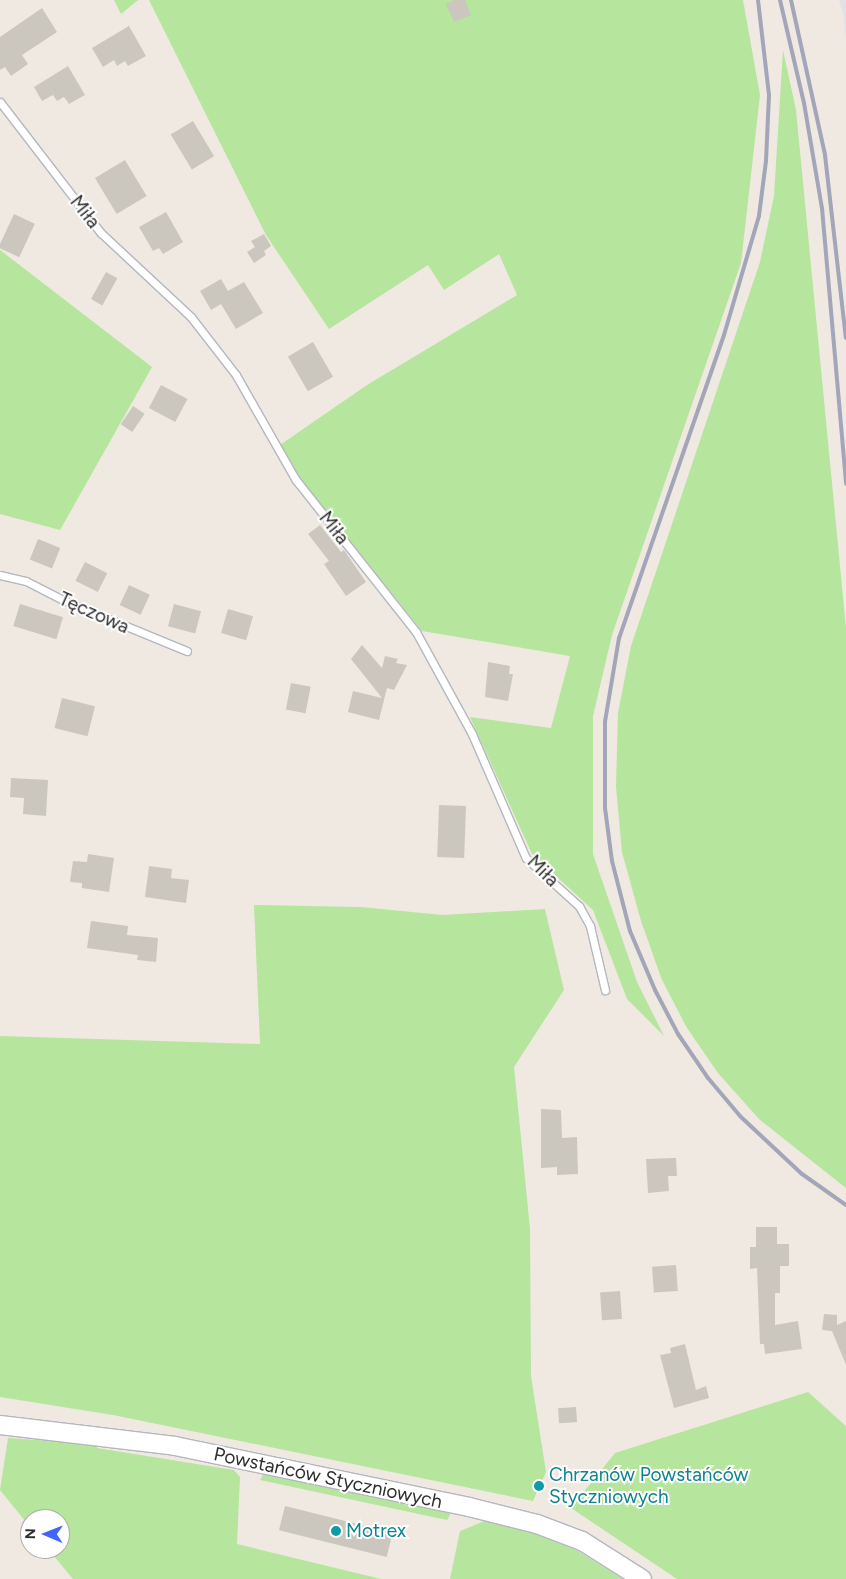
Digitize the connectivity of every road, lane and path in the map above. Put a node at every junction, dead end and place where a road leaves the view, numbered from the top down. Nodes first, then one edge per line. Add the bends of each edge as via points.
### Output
1 (0, 102) edge
2 (0, 575) edge
3 (188, 651) dead end
4 (604, 990) dead end
5 (0, 1426) edge
6 (642, 1579) edge

1 - 4 lane, Miła via 101,233 192,317 236,375 296,480 416,632 472,734 526,858 579,906 590,926
2 - 3 lane, Tęczowa via 26,581 63,600
5 - 6 street, Powstańców Styczniowych via 175,1446 469,1507 536,1524 582,1542

